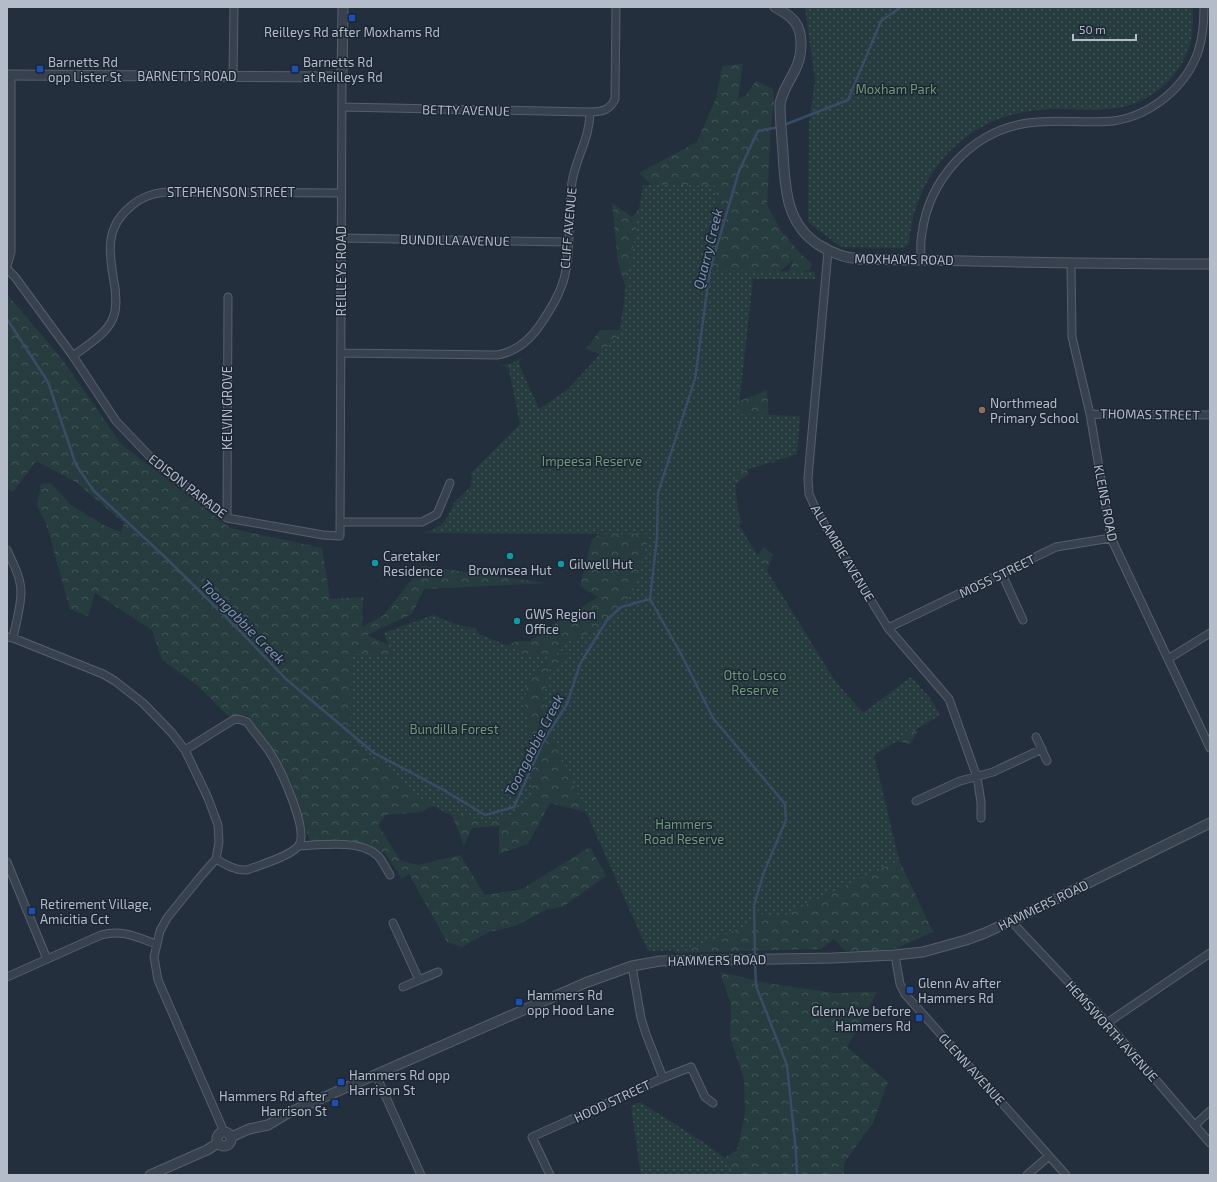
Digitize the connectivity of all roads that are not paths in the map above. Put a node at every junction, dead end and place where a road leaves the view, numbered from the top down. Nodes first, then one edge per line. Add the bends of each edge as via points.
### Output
1 (234, 7) edge
2 (343, 7) edge
3 (616, 7) edge
4 (775, 7) edge
5 (1204, 7) edge
6 (9, 75) edge
7 (233, 76) junction
8 (342, 77) junction
9 (342, 108) junction
10 (590, 112) junction
11 (341, 193) junction
12 (341, 238) junction
13 (568, 242) junction
14 (828, 251) junction
15 (921, 260) junction
16 (1071, 263) junction
17 (1210, 264) edge
18 (7, 268) edge
19 (228, 297) dead end
20 (341, 353) junction
21 (73, 356) junction
22 (1090, 414) junction
23 (1210, 415) edge
24 (450, 483) dead end
25 (227, 518) junction
26 (340, 522) junction
27 (340, 536) joint
28 (1111, 538) junction
29 (7, 550) edge
30 (1002, 574) junction
31 (1023, 620) dead end
32 (888, 628) junction
33 (1210, 633) edge
34 (10, 637) edge
35 (1168, 659) junction
36 (1036, 737) dead end
37 (1210, 748) edge
38 (1042, 749) junction
39 (185, 750) junction
40 (1047, 760) dead end
41 (976, 776) junction
42 (916, 801) dead end
43 (981, 818) dead end
44 (1210, 824) edge
45 (299, 846) junction
46 (216, 859) junction
47 (7, 862) edge
48 (390, 875) dead end
49 (1011, 921) junction
50 (393, 923) dead end
51 (156, 944) junction
52 (1210, 953) edge
53 (895, 955) junction
54 (47, 958) junction
55 (632, 966) junction
56 (438, 972) dead end
57 (7, 977) edge
58 (419, 980) junction
59 (403, 987) dead end
60 (1107, 1023) junction
61 (376, 1075) junction
62 (663, 1078) junction
63 (713, 1103) dead end
64 (1210, 1111) edge
65 (1194, 1125) junction
66 (222, 1132) junction
67 (231, 1137) junction
68 (218, 1143) junction
69 (1210, 1143) edge
70 (1049, 1156) junction
71 (150, 1175) edge
72 (421, 1175) edge
73 (550, 1175) edge
74 (1027, 1175) edge
75 (1066, 1175) edge

1 - 7 street
2 - 8 street, REILLEYS ROAD
3 - 10 street via 614,99 606,110
4 - 14 street, MOXHAMS ROAD via 795,21 801,44 798,63 782,93 780,109 786,189 798,225 808,238
5 - 15 street via 1202,37 1192,64 1174,90 1153,106 1138,114 1114,121 1041,122 1013,126 989,136 964,153 947,171 932,197 922,232
6 - 7 street, BARNETTS ROAD
6 - 18 street via 11,252
7 - 8 street, BARNETTS ROAD
8 - 9 street, REILLEYS ROAD
9 - 10 street, BETTY AVENUE
9 - 11 street, REILLEYS ROAD
10 - 13 street, CLIFF AVENUE via 589,130 572,183
11 - 12 street, REILLEYS ROAD
11 - 21 street, STEPHENSON STREET via 171,192 156,193 131,205 116,222 111,238 110,257 116,305 113,318 99,336
12 - 13 street, BUNDILLA AVENUE
12 - 20 street, REILLEYS ROAD
13 - 20 street, CLIFF AVENUE via 564,278 554,303 531,337 512,351 488,356
14 - 15 street, MOXHAMS ROAD via 853,258
14 - 32 street, ALLAMBIE AVENUE via 808,478 809,494 817,512
15 - 16 street, MOXHAMS ROAD
16 - 17 street, MOXHAMS ROAD
16 - 22 street, KLEINS ROAD via 1072,337
18 - 21 street, EDISON PARADE
19 - 25 street, KELVIN GROVE
20 - 26 street, REILLEYS ROAD
21 - 25 street, EDISON PARADE via 116,421 156,464
22 - 23 street, THOMAS STREET
22 - 28 street, KLEINS ROAD
24 - 26 street via 437,514 422,522
25 - 27 street, EDISON PARADE
26 - 27 street, REILLEYS ROAD
28 - 30 street, MOSS STREET via 1056,547
28 - 35 street, KLEINS ROAD
29 - 34 street via 21,591
30 - 31 street
30 - 32 street, MOSS STREET
32 - 41 street, ALLAMBIE AVENUE via 950,699
33 - 35 street
34 - 39 street via 115,681 143,703 172,732
35 - 37 street, KLEINS ROAD
36 - 38 street
38 - 40 street
38 - 41 street via 993,772
39 - 45 street via 233,720 247,722 269,751 287,786 297,811 301,840
39 - 46 street via 218,825
41 - 42 street
41 - 43 street, ALLAMBIE AVENUE
44 - 49 street, HAMMERS ROAD
45 - 46 street via 288,854 248,870 241,871
45 - 48 street via 343,844 362,847 379,857
46 - 51 street via 167,918
47 - 54 street
49 - 53 street, HAMMERS ROAD via 947,946
49 - 60 street, HEMSWORTH AVENUE
50 - 58 street
51 - 54 street via 115,932 101,935
51 - 66 street via 154,957 158,980
52 - 60 street
53 - 55 street, HAMMERS ROAD via 660,961
53 - 70 street, GLENN AVENUE via 900,984 905,994
54 - 57 street
55 - 61 street, HAMMERS ROAD via 585,983
55 - 62 street via 641,1018
56 - 58 street
58 - 59 street
60 - 65 street, HEMSWORTH AVENUE
61 - 67 street, HAMMERS ROAD via 288,1113 268,1125 249,1129
61 - 72 street
62 - 63 street, HOOD STREET via 691,1067 705,1097
62 - 73 street, HOOD STREET via 532,1137
64 - 65 street
65 - 69 street, HEMSWORTH AVENUE
66 - 67 street
66 - 68 street via 217,1138
67 - 68 street via 228,1146 221,1146
68 - 71 street
70 - 74 street
70 - 75 street, GLENN AVENUE

